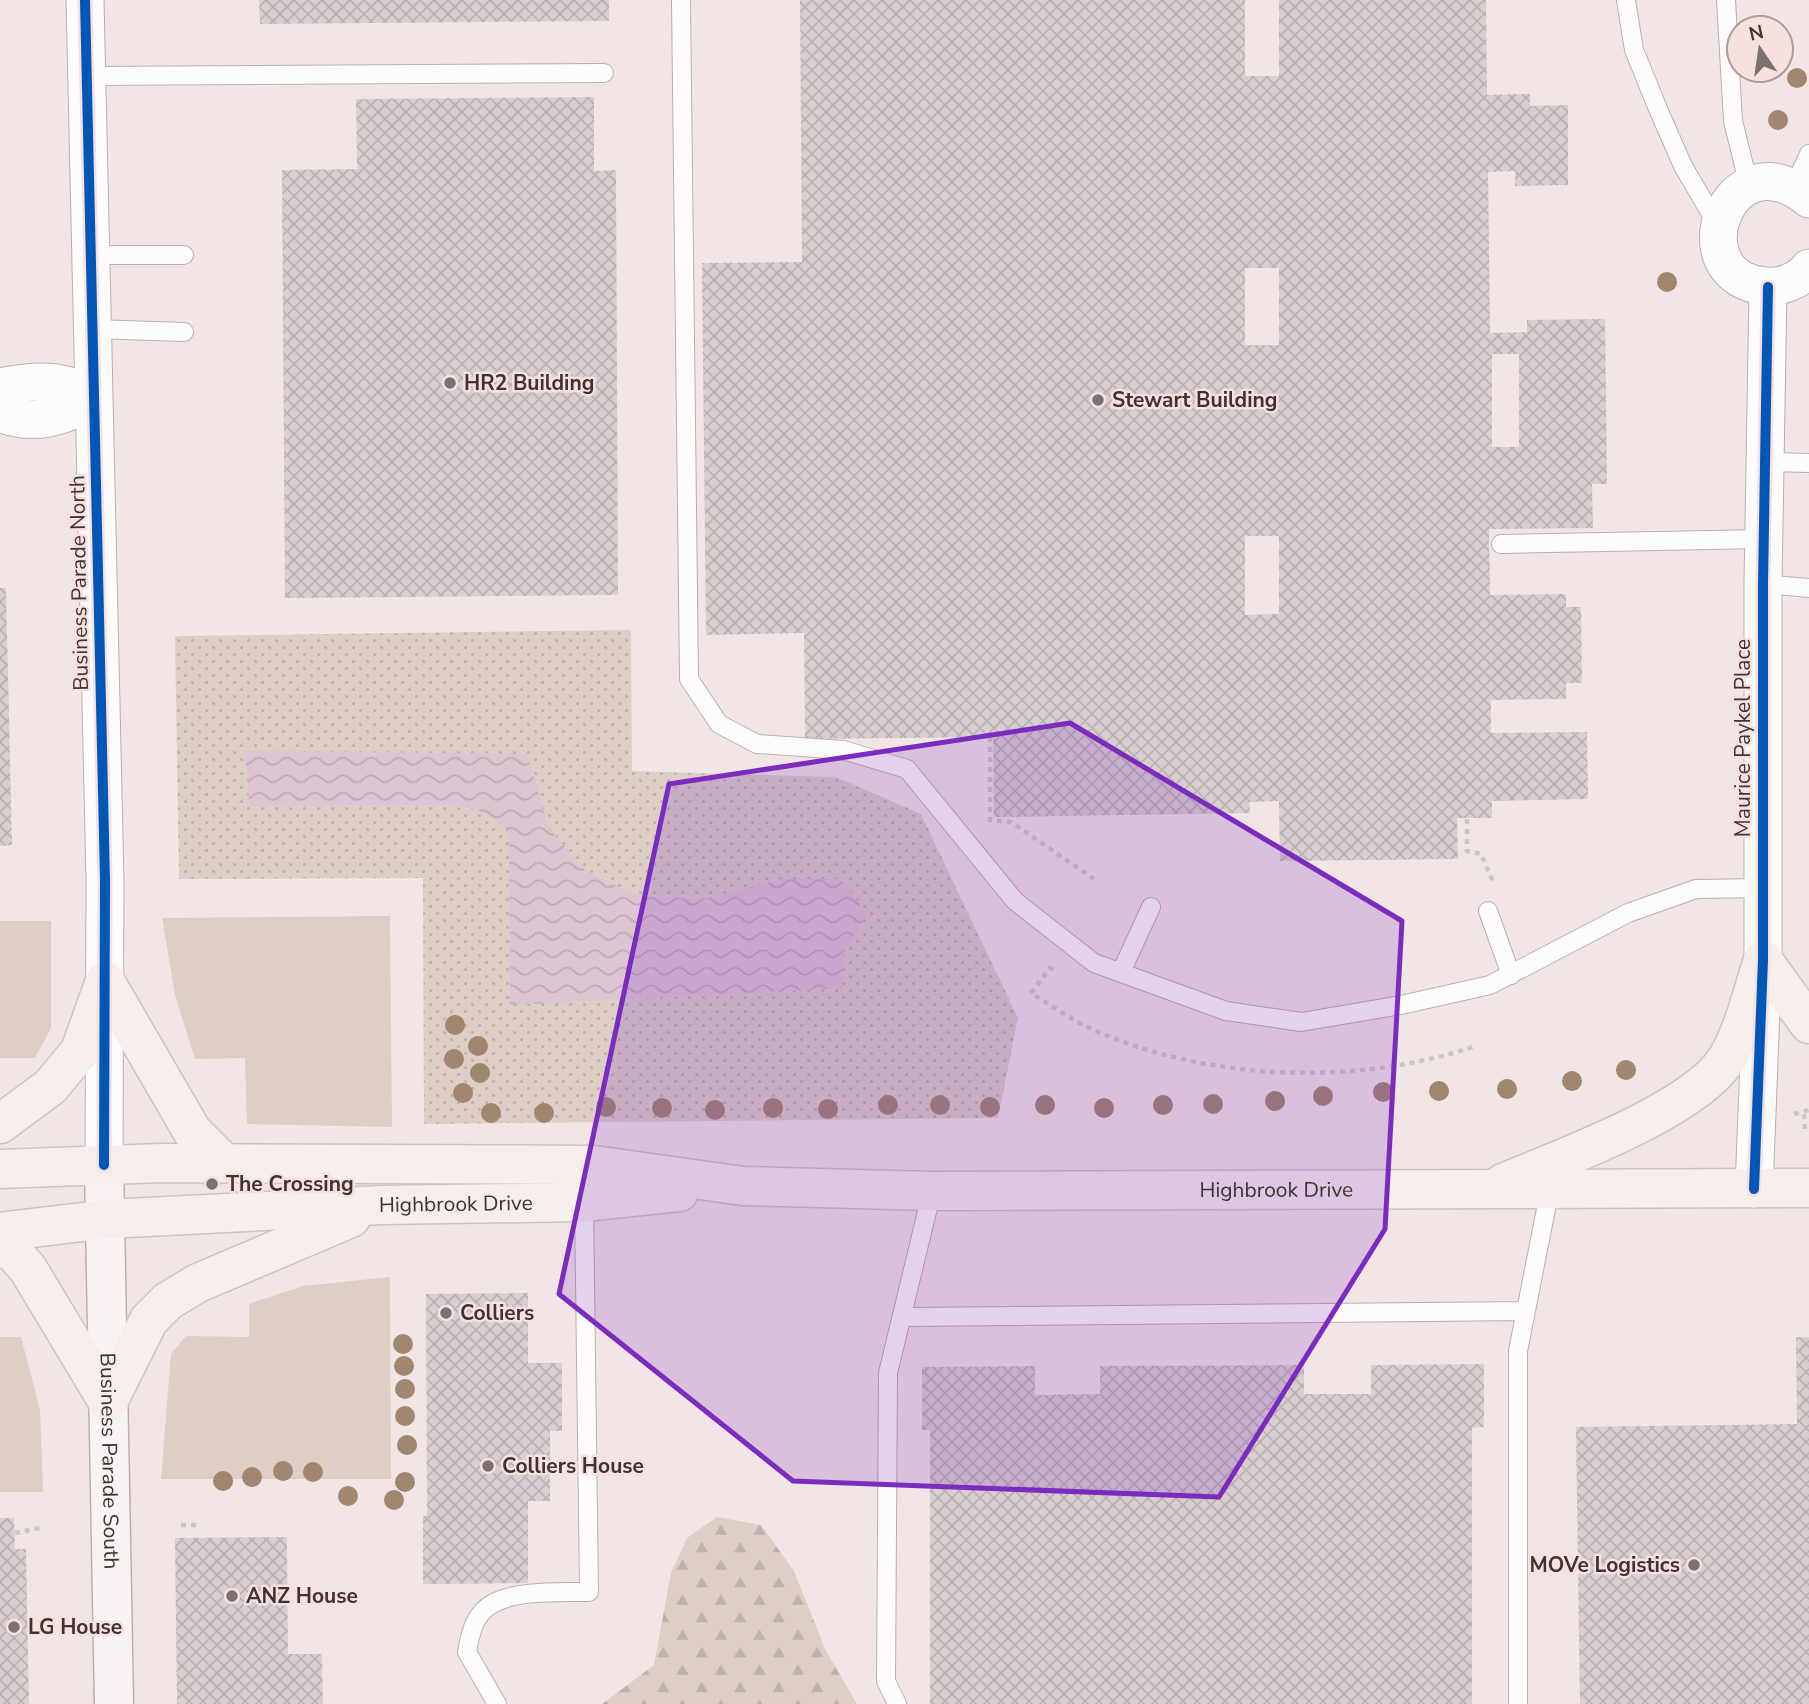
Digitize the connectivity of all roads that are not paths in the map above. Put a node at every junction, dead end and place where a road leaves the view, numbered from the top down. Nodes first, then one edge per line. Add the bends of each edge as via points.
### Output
1 (85, 0) edge
2 (681, 0) edge
3 (1626, 0) edge
4 (1726, 0) edge
5 (604, 74) dead end
6 (86, 76) junction
7 (1809, 154) edge
8 (1749, 186) junction
9 (1802, 193) edge
10 (1717, 226) junction
11 (91, 255) junction
12 (184, 255) dead end
13 (1809, 268) edge
14 (1768, 287) junction
15 (93, 329) junction
16 (184, 332) dead end
17 (0, 387) edge
18 (94, 398) junction
19 (0, 413) edge
20 (1765, 462) junction
21 (1809, 463) edge
22 (1764, 539) junction
23 (1501, 544) dead end
24 (1763, 584) junction
25 (1809, 588) edge
26 (1762, 888) junction
27 (1152, 907) dead end
28 (1488, 911) dead end
29 (1763, 960) junction
30 (1121, 972) junction
31 (1511, 975) junction
32 (105, 981) junction
33 (1809, 1024) edge
34 (0, 1124) edge
35 (224, 1163) junction
36 (104, 1165) junction
37 (0, 1169) edge
38 (743, 1186) junction
39 (1754, 1188) junction
40 (1809, 1188) edge
41 (1550, 1189) junction
42 (932, 1191) junction
43 (1485, 1191) junction
44 (584, 1202) junction
45 (382, 1205) junction
46 (107, 1219) junction
47 (0, 1232) edge
48 (0, 1246) edge
49 (1526, 1311) junction
50 (902, 1317) junction
51 (108, 1402) junction
52 (114, 1704) edge
53 (497, 1704) edge
54 (897, 1704) edge
55 (1518, 1704) edge

1 - 6 street, Business Parade North
2 - 30 lane via 689,679 719,724 758,744 843,750 907,769 1015,901 1094,963
3 - 10 lane via 1634,50 1683,166
4 - 8 lane via 1732,121
5 - 6 lane
6 - 11 street, Business Parade North
7 - 9 lane
8 - 9 street via 1772,182
8 - 10 street via 1734,195
10 - 14 street via 1724,260 1735,274
11 - 12 lane
11 - 15 street, Business Parade North
13 - 14 street via 1788,284
14 - 20 street, Maurice Paykel Place
15 - 16 lane
15 - 18 street, Business Parade North
17 - 18 street via 31,381 67,384
18 - 19 street via 61,416 31,421
18 - 32 street, Business Parade North
20 - 21 lane
20 - 22 street, Maurice Paykel Place
22 - 23 lane
22 - 24 street, Maurice Paykel Place
24 - 25 lane
24 - 26 street, Maurice Paykel Place
26 - 29 street, Maurice Paykel Place
26 - 31 lane via 1696,889 1628,914
27 - 30 lane
28 - 31 lane
29 - 33 main road
29 - 39 street, Maurice Paykel Place
29 - 43 main road via 1734,1046 1706,1083 1608,1139
30 - 31 lane via 1226,1011 1301,1022 1401,1005 1490,985
32 - 34 main road via 80,1051 50,1087
32 - 35 main road via 192,1132
32 - 36 street, Business Parade North
35 - 36 main road, Highbrook Drive
35 - 38 main road, Highbrook Drive via 594,1166
36 - 37 main road, Highbrook Drive
36 - 46 main road, Business Parade North
38 - 42 main road, Highbrook Drive
38 - 44 main road, Highbrook Drive
39 - 40 main road, Highbrook Drive
39 - 41 main road, Highbrook Drive
41 - 43 main road, Highbrook Drive
41 - 49 lane
42 - 43 main road, Highbrook Drive
42 - 50 lane
44 - 45 main road, Highbrook Drive
44 - 53 lane via 589,1592 542,1592 505,1599 484,1610 471,1631 467,1652
45 - 46 main road, Highbrook Drive
45 - 51 main road via 296,1239 168,1301 149,1320
46 - 47 main road, Highbrook Drive
46 - 51 main road, Business Parade South
48 - 51 main road via 28,1269
49 - 50 lane
49 - 55 lane via 1518,1352
50 - 54 lane via 888,1373 886,1681
51 - 52 main road, Business Parade South

